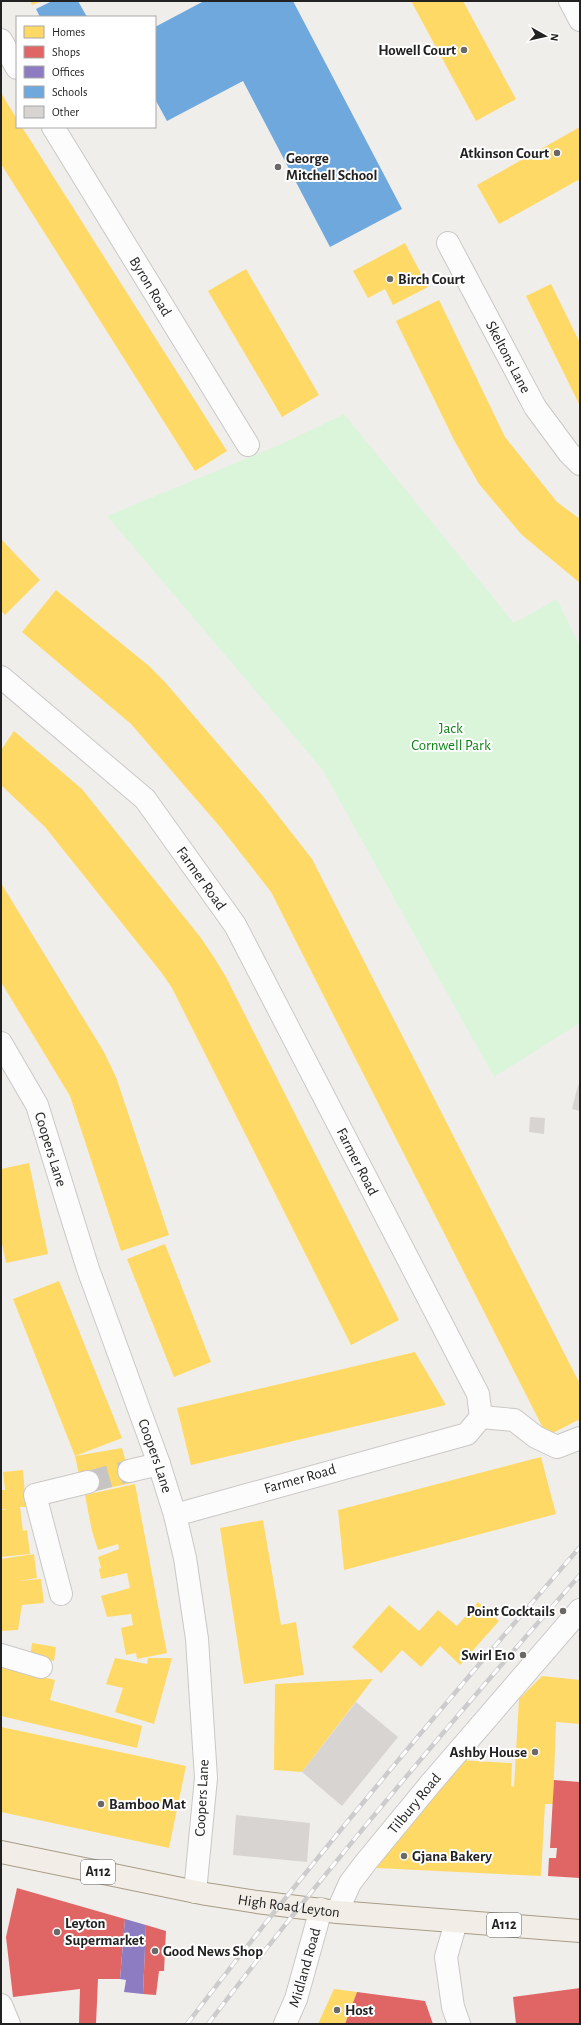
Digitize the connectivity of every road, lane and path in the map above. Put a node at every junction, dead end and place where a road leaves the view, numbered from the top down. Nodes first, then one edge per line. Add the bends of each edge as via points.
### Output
1 (570, 1) edge
2 (580, 20) edge
3 (1, 40) edge
4 (16, 66) edge
5 (54, 128) edge
6 (448, 243) dead end
7 (248, 445) dead end
8 (580, 464) edge
9 (3, 683) edge
10 (1, 1043) edge
11 (481, 1417) junction
12 (580, 1438) edge
13 (159, 1464) junction
14 (129, 1472) tunnel mouth
15 (88, 1482) tunnel mouth
16 (175, 1515) junction
17 (61, 1594) dead end
18 (580, 1610) edge
19 (1, 1655) edge
20 (41, 1667) dead end
21 (1, 1852) edge
22 (194, 1892) junction
23 (329, 1911) junction
24 (456, 1922) junction
25 (580, 1931) edge
26 (1, 2005) edge
27 (9, 2024) edge
28 (285, 2024) edge
29 (458, 2024) edge

1 - 2 street
3 - 4 street
5 - 7 street, Byron Road
6 - 8 street, Skeltons Lane via 535,407
9 - 11 street, Farmer Road via 145,799 235,925 478,1394
10 - 13 street, Coopers Lane via 37,1105 88,1269
11 - 12 street via 514,1420 536,1437 557,1447
11 - 16 street, Farmer Road via 467,1434
13 - 14 street
13 - 16 street, Coopers Lane
15 - 17 street via 35,1495
16 - 22 street, Coopers Lane via 185,1558 197,1639 206,1778
18 - 23 street, Tilbury Road via 431,1783
19 - 20 street
21 - 22 main road, High Road Leyton / A112
22 - 23 main road, High Road Leyton / A112
23 - 24 main road, High Road Leyton / A112
23 - 28 street, Midland Road
24 - 25 main road, High Road Leyton / A112
24 - 29 street via 446,1957
26 - 27 street

